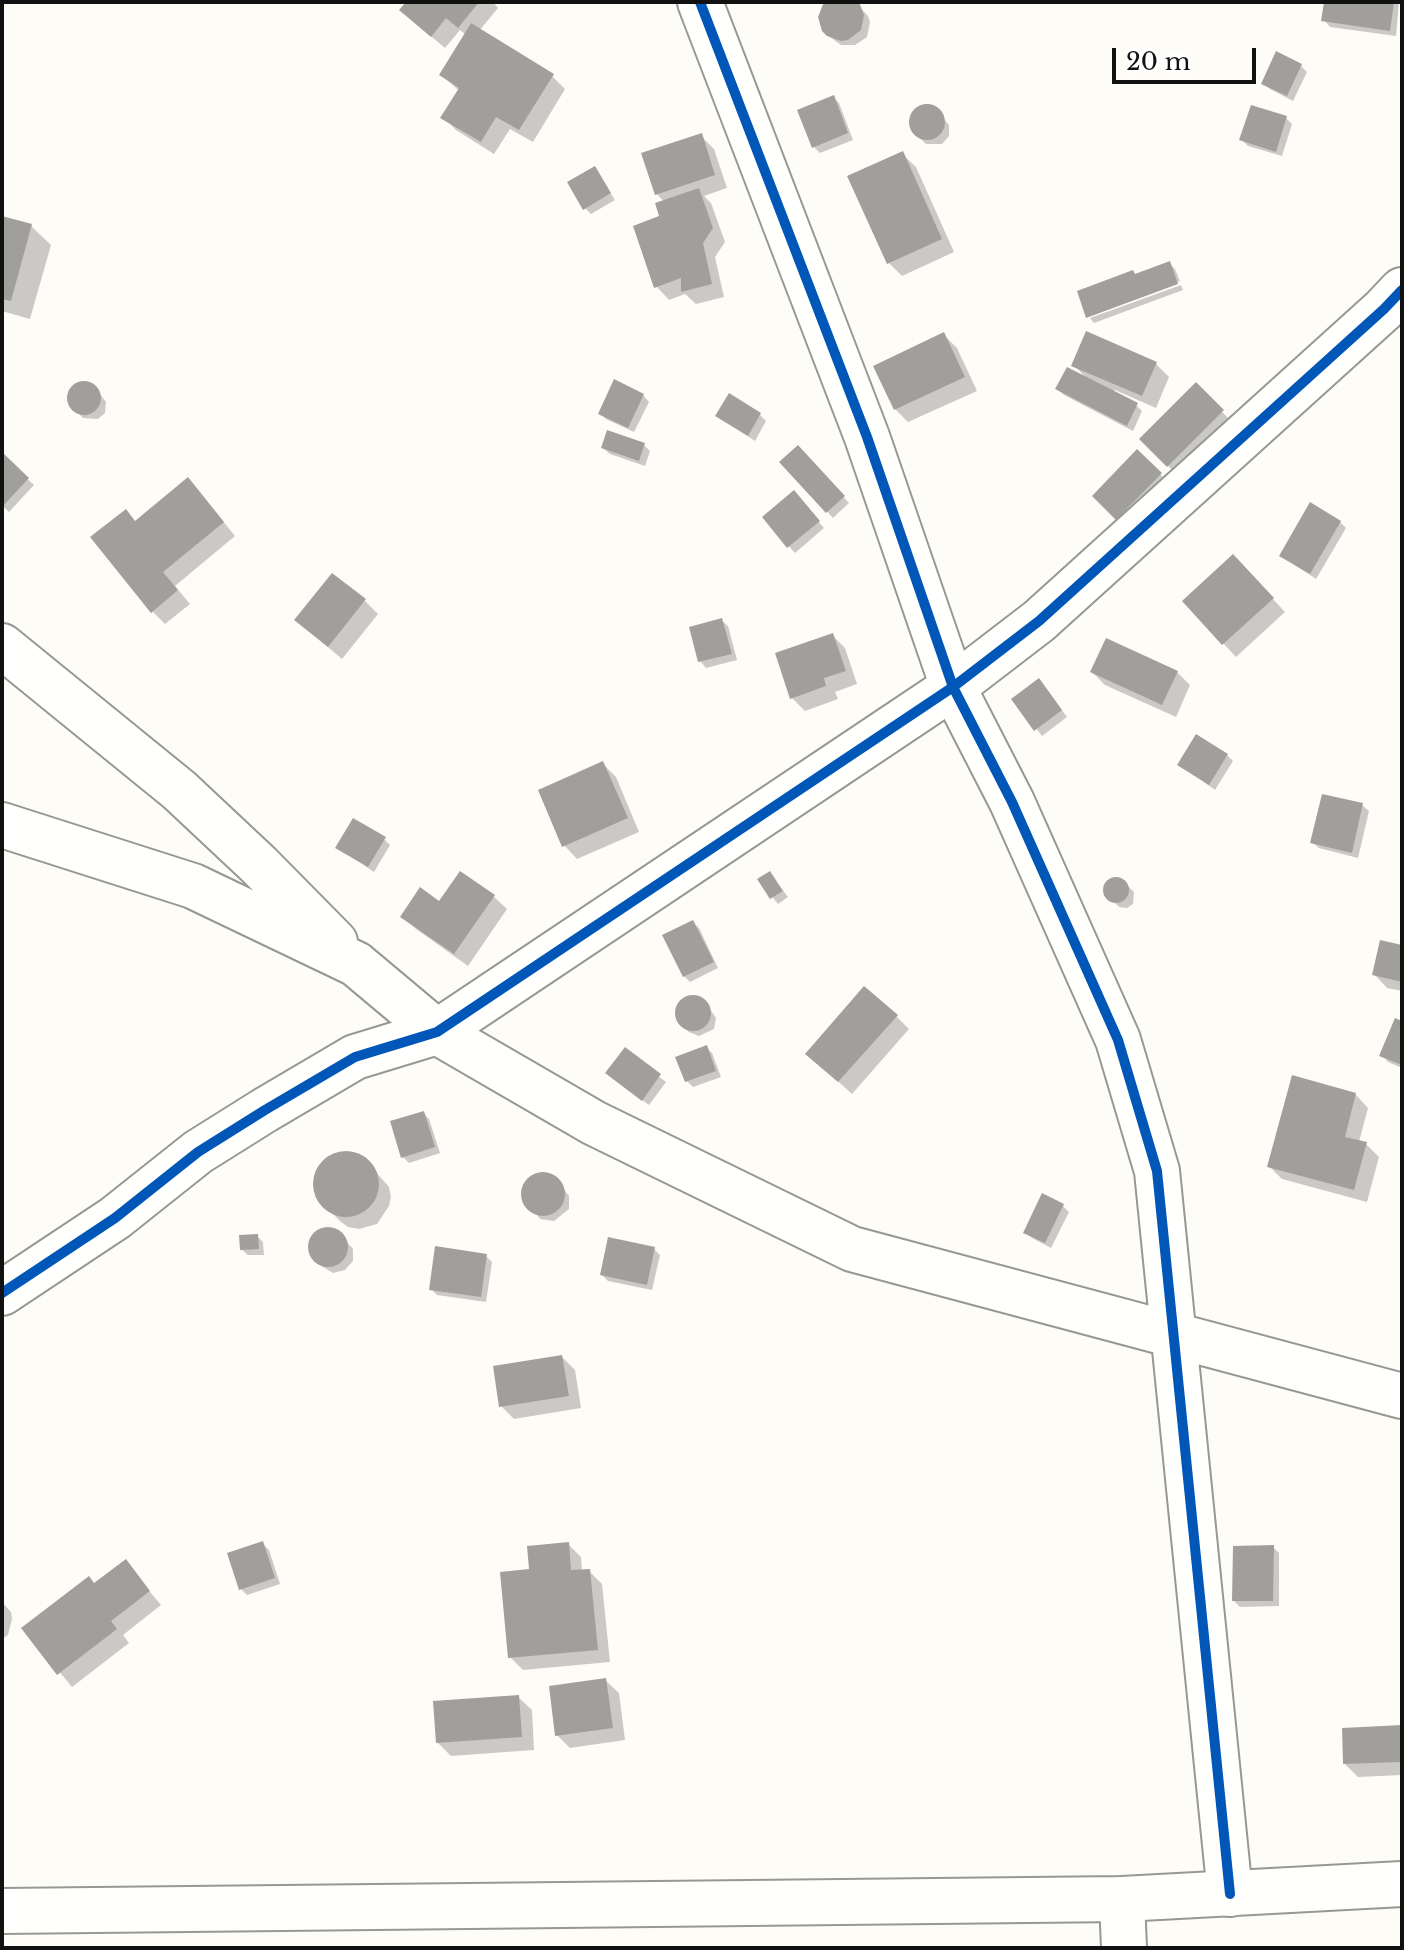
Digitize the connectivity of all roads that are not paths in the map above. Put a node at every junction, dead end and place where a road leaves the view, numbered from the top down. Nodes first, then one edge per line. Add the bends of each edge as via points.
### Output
1 (700, 2) edge
2 (1402, 290) edge
3 (2, 646) edge
4 (953, 687) junction
5 (2, 825) edge
6 (356, 964) junction
7 (437, 1032) junction
8 (2, 1293) edge
9 (1175, 1334) junction
10 (1402, 1396) edge
11 (1402, 1884) edge
12 (1230, 1894) junction
13 (1122, 1899) junction
14 (2, 1911) edge
15 (1124, 1948) edge

1 - 4 street via 867,437
2 - 4 street via 1039,621
3 - 6 street via 179,790
4 - 7 street
4 - 9 street via 1012,802 1118,1040 1157,1171
5 - 6 street via 193,886
6 - 7 street
7 - 8 street via 355,1057 265,1110
7 - 9 street via 594,1123 852,1249
9 - 10 street
9 - 12 street
11 - 12 street
12 - 13 street
13 - 14 street
13 - 15 street

